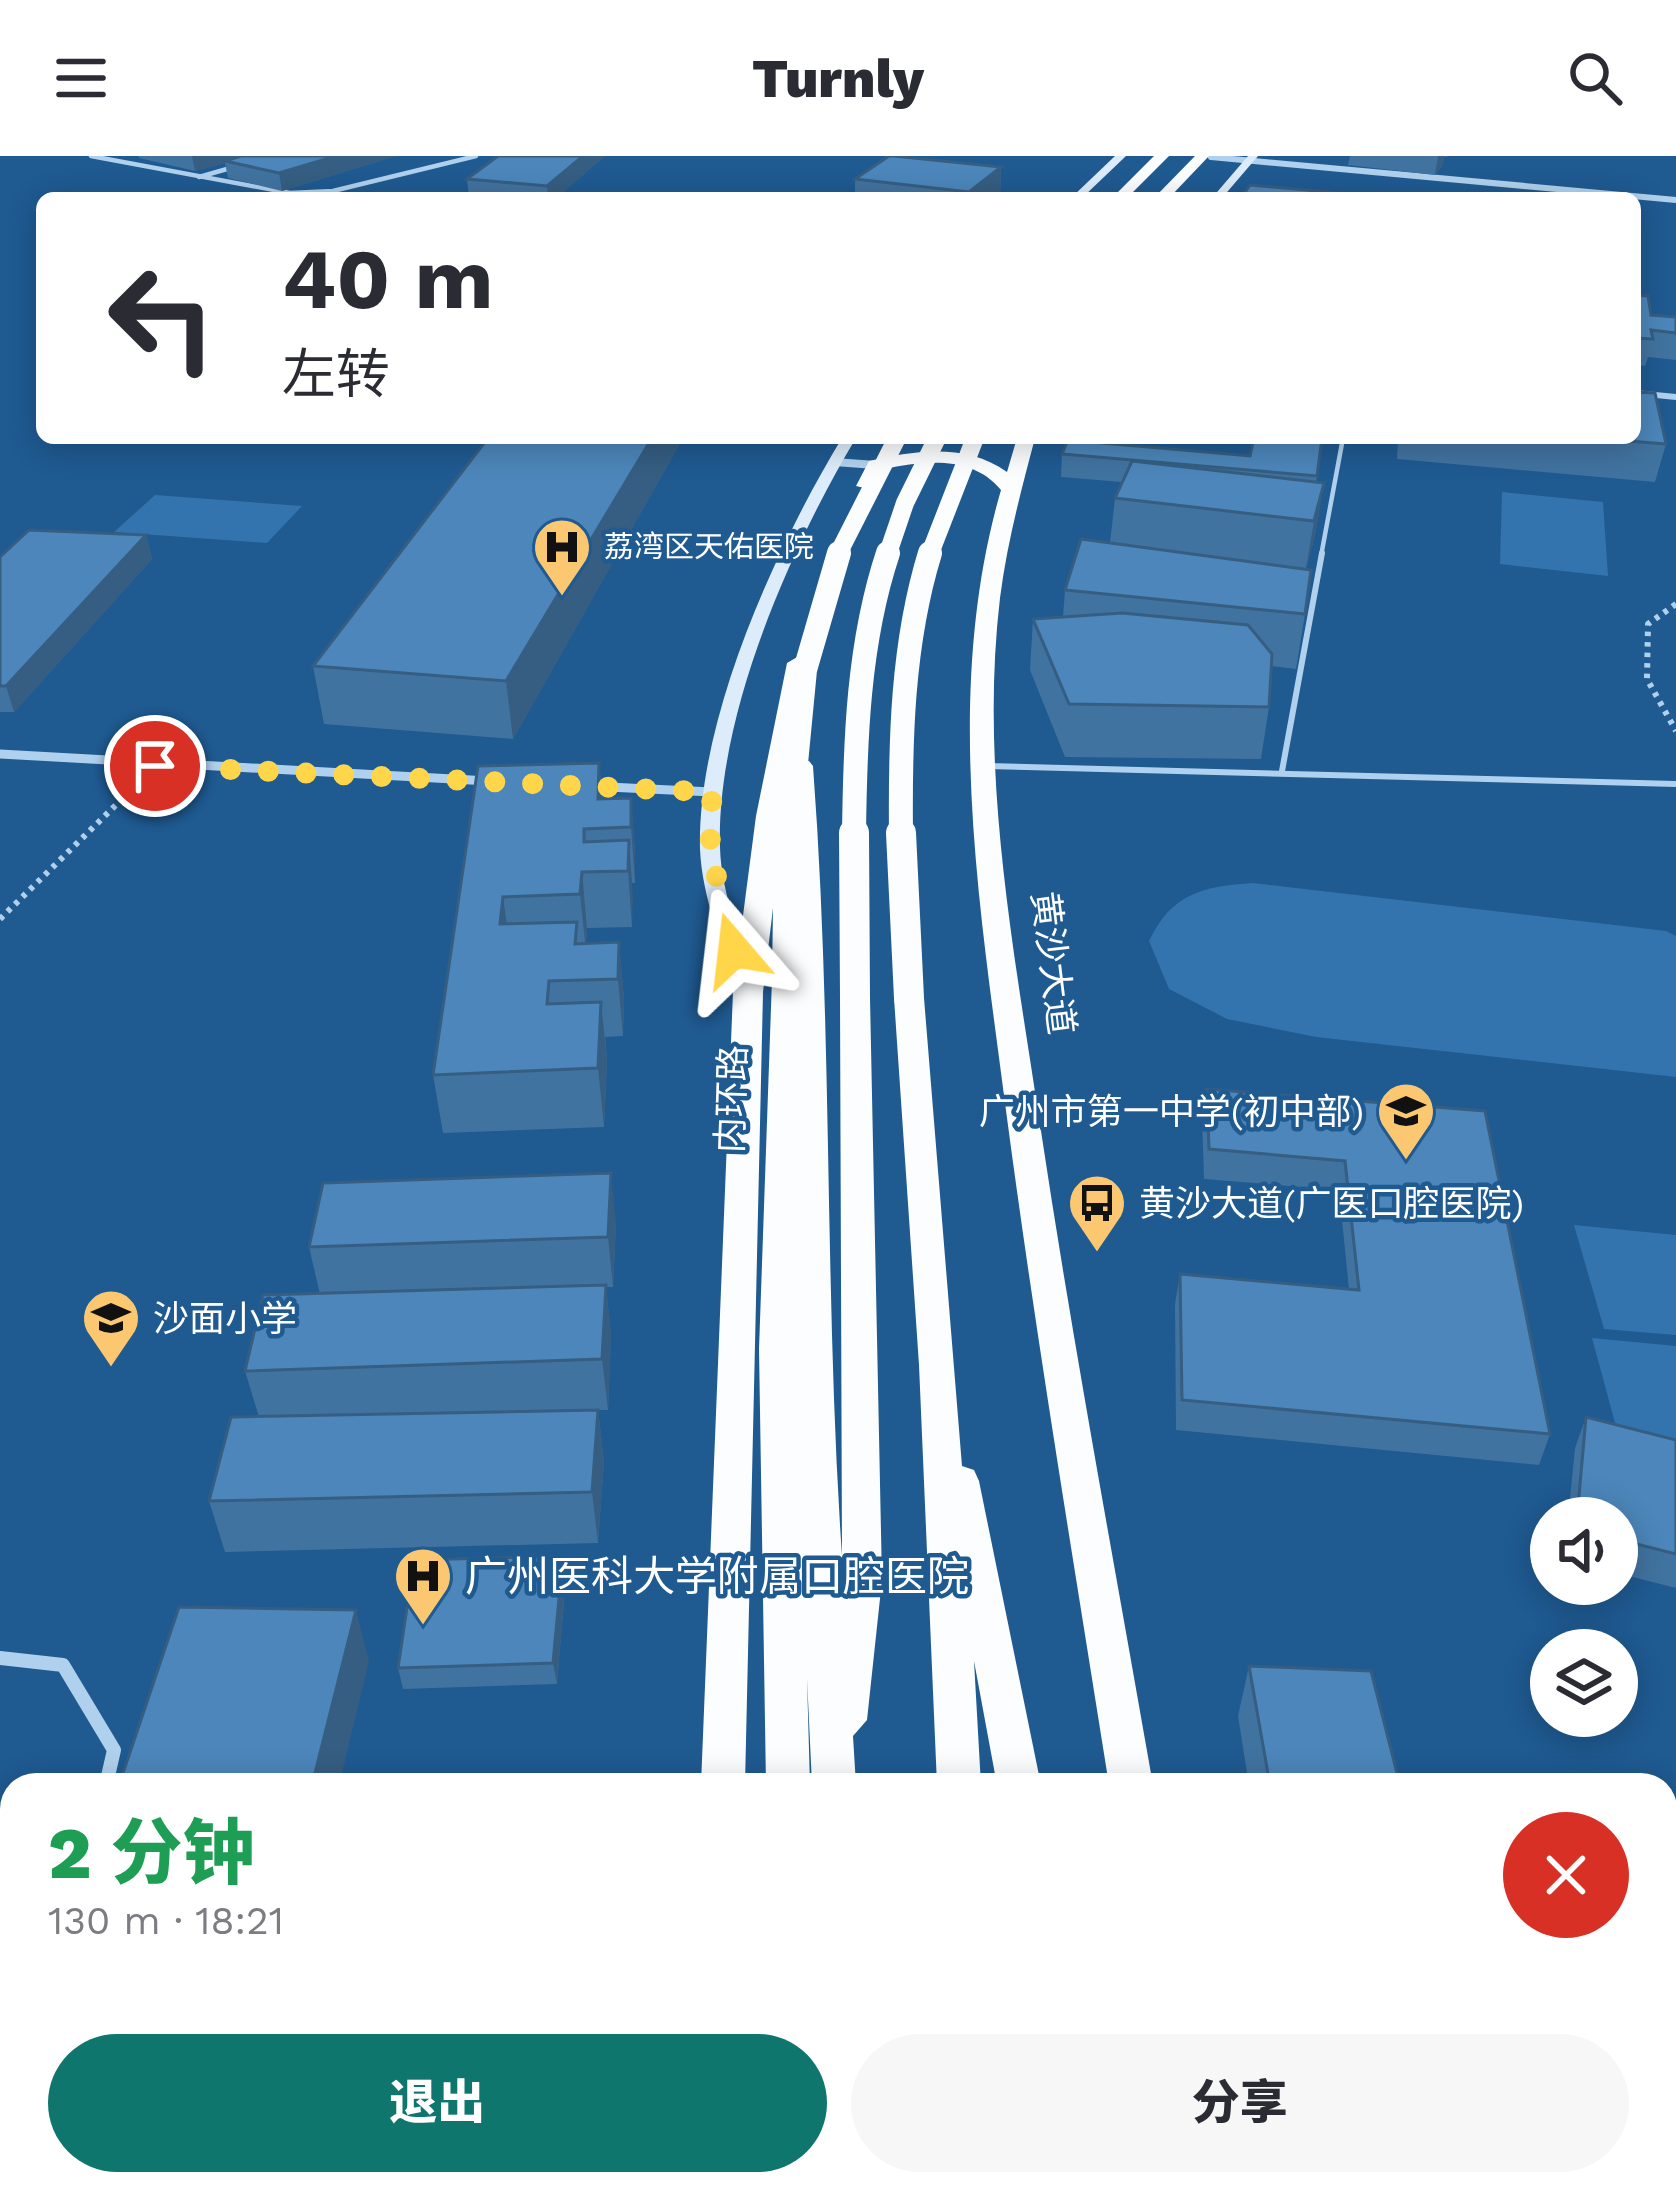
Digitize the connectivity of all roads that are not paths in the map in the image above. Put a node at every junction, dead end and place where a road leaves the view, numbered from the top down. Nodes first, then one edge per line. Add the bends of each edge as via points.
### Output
1 (91, 156) edge
2 (476, 156) edge
3 (1121, 156) edge
4 (1161, 156) edge
5 (1202, 156) edge
6 (1211, 156) edge
7 (1251, 159) edge
8 (252, 162) edge
9 (194, 179) junction
10 (283, 192) edge
11 (312, 192) edge
12 (1082, 192) edge
13 (1125, 192) edge
14 (1168, 192) edge
15 (1179, 192) edge
16 (1222, 192) edge
17 (1593, 192) edge
18 (1641, 197) edge
19 (1676, 200) edge
20 (1641, 394) edge
21 (1676, 397) edge
22 (845, 444) edge
23 (894, 444) edge
24 (934, 444) edge
25 (973, 444) edge
26 (1024, 444) edge
27 (1342, 444) edge
28 (834, 462) junction
29 (876, 465) junction
30 (1009, 487) junction
31 (794, 686) junction
32 (0, 754) edge
33 (980, 766) junction
34 (1282, 771) junction
35 (503, 782) edge
36 (1676, 784) edge
37 (573, 785) edge
38 (712, 792) junction
39 (748, 992) junction
40 (937, 1365) junction
41 (0, 1658) edge
42 (109, 1773) edge
43 (723, 1773) edge
44 (788, 1773) edge
45 (833, 1773) edge
46 (835, 1773) edge
47 (958, 1773) edge
48 (1017, 1773) edge
49 (1129, 1773) edge

1 - 9 lane
2 - 11 lane
3 - 12 main road
4 - 13 highway
5 - 14 highway
6 - 7 street
6 - 15 highway
7 - 16 main road
7 - 17 street
8 - 9 lane
9 - 10 lane
18 - 19 street
20 - 21 street
22 - 28 main road
23 - 44 highway, 内环路, bridge via 833,568 807,654 791,774 777,1349
24 - 46 highway, bridge via 901,503 865,652 854,776 862,1580
25 - 40 highway, bridge via 928,553 907,665 899,813
26 - 30 highway, 黄沙大道
27 - 34 lane
28 - 29 street
28 - 38 main road via 782,572
29 - 30 highway via 968,461 1003,476
29 - 31 highway via 825,577
30 - 33 highway, 黄沙大道 via 984,645
31 - 39 highway
31 - 45 highway via 809,898 812,1388
32 - 35 street
33 - 34 lane
33 - 49 highway, 黄沙大道 via 1051,1332
34 - 36 lane
37 - 38 street
38 - 39 main road via 715,882
39 - 43 highway
40 - 47 highway
40 - 48 highway
41 - 42 lane via 62,1664 114,1750

